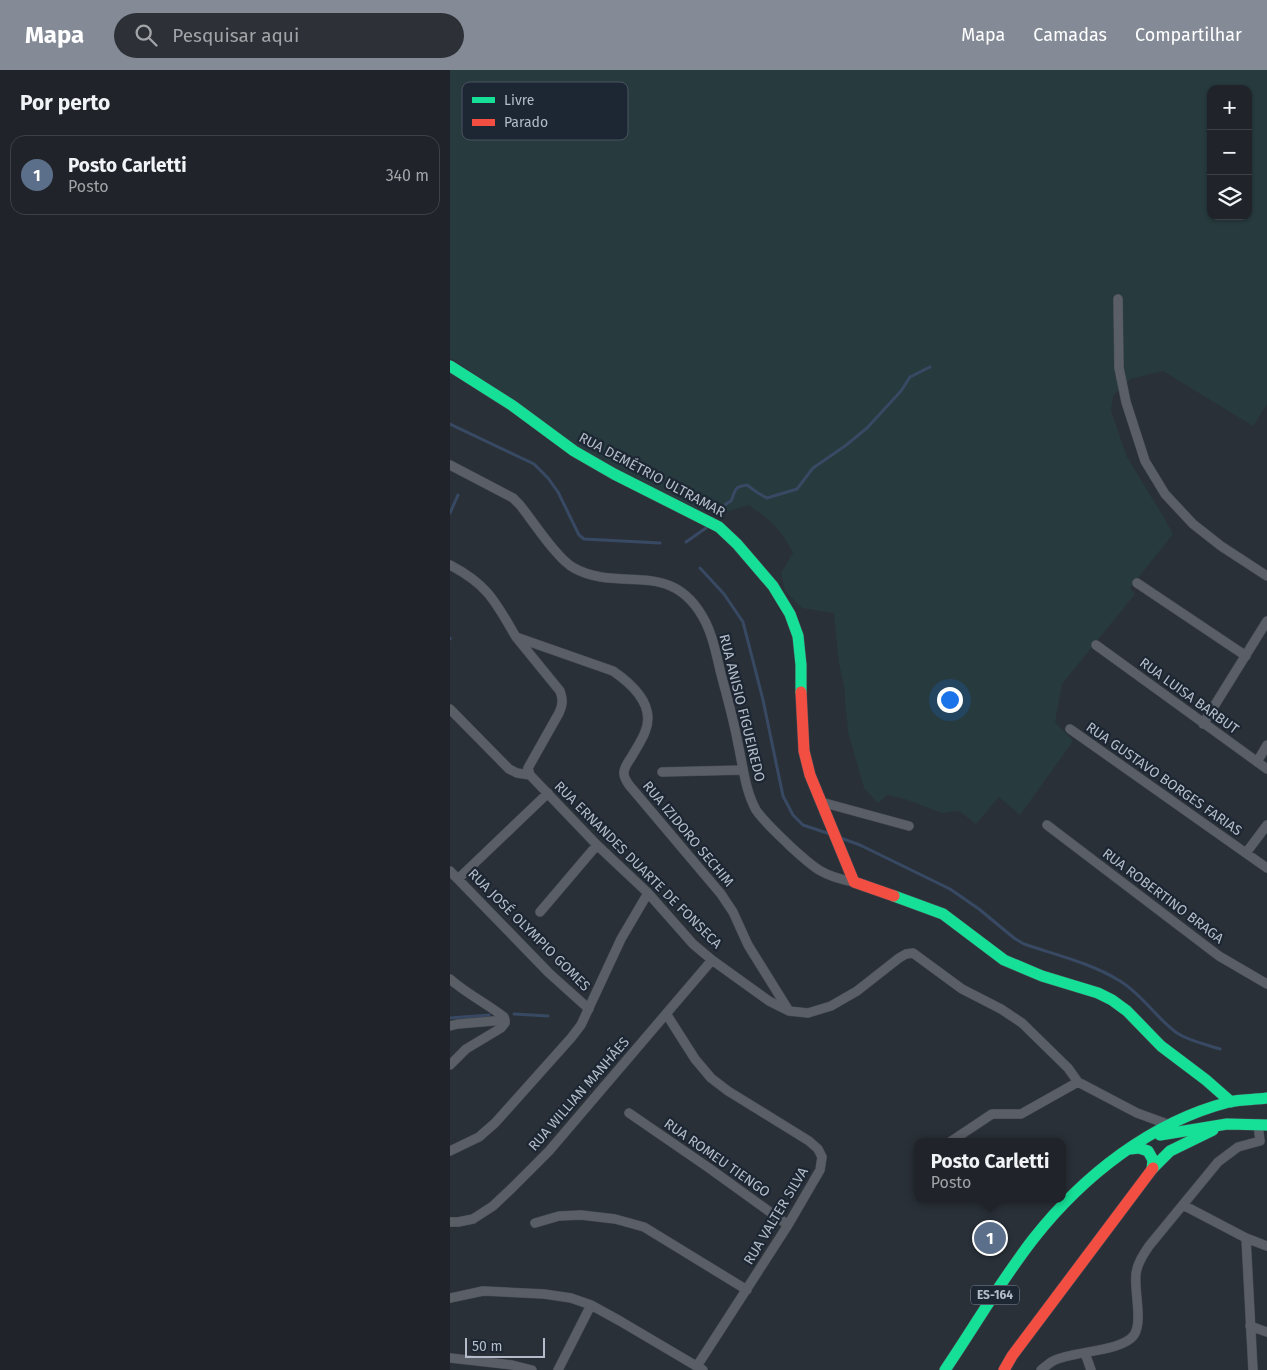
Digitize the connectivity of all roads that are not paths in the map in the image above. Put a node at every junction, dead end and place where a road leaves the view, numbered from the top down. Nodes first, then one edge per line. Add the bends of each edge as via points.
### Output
1 (1118, 299) dead end
2 (450, 366) edge
3 (450, 465) edge
4 (450, 565) edge
5 (1267, 576) edge
6 (1137, 583) dead end
7 (1267, 621) edge
8 (516, 637) junction
9 (1096, 645) dead end
10 (1246, 656) junction
11 (450, 709) edge
12 (1203, 724) junction
13 (1070, 730) dead end
14 (1267, 745) edge
15 (1257, 762) junction
16 (1267, 769) edge
17 (743, 770) junction
18 (662, 772) dead end
19 (530, 775) junction
20 (548, 793) junction
21 (821, 802) junction
22 (1047, 825) dead end
23 (1267, 825) edge
24 (909, 826) dead end
25 (597, 845) junction
26 (1246, 853) junction
27 (1267, 868) edge
28 (450, 871) edge
29 (458, 879) junction
30 (854, 882) junction
31 (648, 893) junction
32 (540, 912) dead end
33 (712, 960) junction
34 (450, 978) edge
35 (1267, 984) edge
36 (589, 1009) junction
37 (789, 1011) junction
38 (667, 1015) junction
39 (505, 1020) junction
40 (450, 1026) edge
41 (450, 1065) edge
42 (1078, 1082) junction
43 (1263, 1099) edge
44 (1231, 1102) junction
45 (629, 1113) dead end
46 (1227, 1124) junction
47 (1263, 1124) edge
48 (1170, 1125) junction
49 (1188, 1131) junction
50 (1149, 1137) junction
51 (956, 1138) edge
52 (1264, 1143) edge
53 (1130, 1149) junction
54 (450, 1151) edge
55 (1170, 1151) junction
56 (1152, 1169) junction
57 (1066, 1202) edge
58 (1065, 1203) edge
59 (1183, 1205) junction
60 (450, 1222) edge
61 (535, 1223) dead end
62 (788, 1225) junction
63 (1246, 1238) junction
64 (1267, 1246) edge
65 (748, 1290) junction
66 (452, 1297) edge
67 (591, 1305) junction
68 (1250, 1326) junction
69 (1267, 1332) edge
70 (1085, 1353) junction
71 (450, 1358) edge
72 (700, 1368) edge
73 (532, 1370) edge
74 (558, 1370) edge
75 (946, 1370) edge
76 (1004, 1370) edge
77 (1041, 1370) edge
78 (1091, 1370) edge
79 (1253, 1370) edge

1 - 5 street via 1119,368 1145,461 1165,494 1193,524
2 - 21 main road, RUA DEMÉTRIO ULTRAMAR via 514,406 574,451 719,527 773,586 790,614 798,636 804,751
3 - 17 street, RUA ANISIO FIGUEIREDO via 513,498 572,567 601,577 660,581 691,601 706,623 717,658
4 - 8 street via 478,582 495,601
6 - 10 street
7 - 10 street
8 - 19 street via 560,690 563,698 559,713 531,760
8 - 37 street, RUA IZIDORO SECHIM via 613,671 637,692 644,702 646,731 626,765 624,774 629,785 721,894
9 - 12 street, RUA LUISA BARBUT
10 - 12 street
11 - 19 street via 510,769
12 - 15 street, RUA LUISA BARBUT
13 - 26 street, RUA GUSTAVO BORGES FARIAS
14 - 15 street
15 - 16 street, RUA LUISA BARBUT
17 - 18 street
17 - 30 street, RUA ANISIO FIGUEIREDO via 757,811 775,831 824,874
19 - 20 street, RUA ERNANDES DUARTE DE FONSECA
20 - 25 street, RUA ERNANDES DUARTE DE FONSECA
20 - 29 street
21 - 24 street
21 - 30 main road, RUA DEMÉTRIO ULTRAMAR
22 - 35 street, RUA ROBERTINO BRAGA via 1220,956
23 - 26 street
25 - 31 street, RUA ERNANDES DUARTE DE FONSECA
25 - 32 street
26 - 27 street, RUA GUSTAVO BORGES FARIAS
28 - 29 street, RUA JOSÉ OLYMPIO GOMES
29 - 36 street, RUA JOSÉ OLYMPIO GOMES via 549,973
30 - 44 main road via 943,914 1004,960 1112,1000 1161,1046
31 - 33 street, RUA ERNANDES DUARTE DE FONSECA via 693,944
31 - 36 street via 621,939
33 - 37 street, RUA ERNANDES DUARTE DE FONSECA via 769,1001
33 - 38 street, RUA WILLIAN MANHÃES
34 - 39 street
36 - 54 street via 571,1038 495,1123 479,1137
37 - 42 street, RUA ERNANDES DUARTE DE FONSECA via 808,1013 831,1006 857,991 899,958 913,953 962,989 1022,1022
38 - 60 street, RUA WILLIAN MANHÃES via 512,1189 473,1219
38 - 62 street, RUA VALTER SILVA via 711,1078 818,1148 822,1158 820,1170
39 - 40 street
39 - 41 street via 501,1028 466,1049
42 - 48 street, RUA ERNANDES DUARTE DE FONSECA via 1137,1113
42 - 51 street via 1020,1114 992,1114
43 - 44 main road, ES-164
43 - 49 main road
44 - 48 main road, ES-164
45 - 62 street, RUA ROMEU TIENGO
46 - 47 main road, ES-164
46 - 49 main road, ES-164
46 - 55 main road
47 - 52 street
48 - 50 main road, ES-164
49 - 50 main road, ES-164
49 - 55 main road
50 - 53 main road, ES-164
52 - 59 street via 1238,1147 1218,1162
53 - 56 main road via 1145,1149 1150,1153
53 - 57 main road, ES-164 via 1104,1167
55 - 56 main road
56 - 76 main road
58 - 75 main road, ES-164 via 1012,1268
59 - 63 street
59 - 70 street via 1141,1258 1136,1273 1138,1327 1134,1336
61 - 65 street via 559,1216 580,1215 615,1219 644,1227
62 - 65 street, RUA VALTER SILVA
63 - 64 street
63 - 68 street
65 - 72 street, RUA VALTER SILVA
66 - 67 street via 483,1291 526,1293 571,1298
67 - 72 street
67 - 74 street
68 - 69 street
68 - 79 street
70 - 77 street via 1054,1360
70 - 78 street
71 - 73 street

